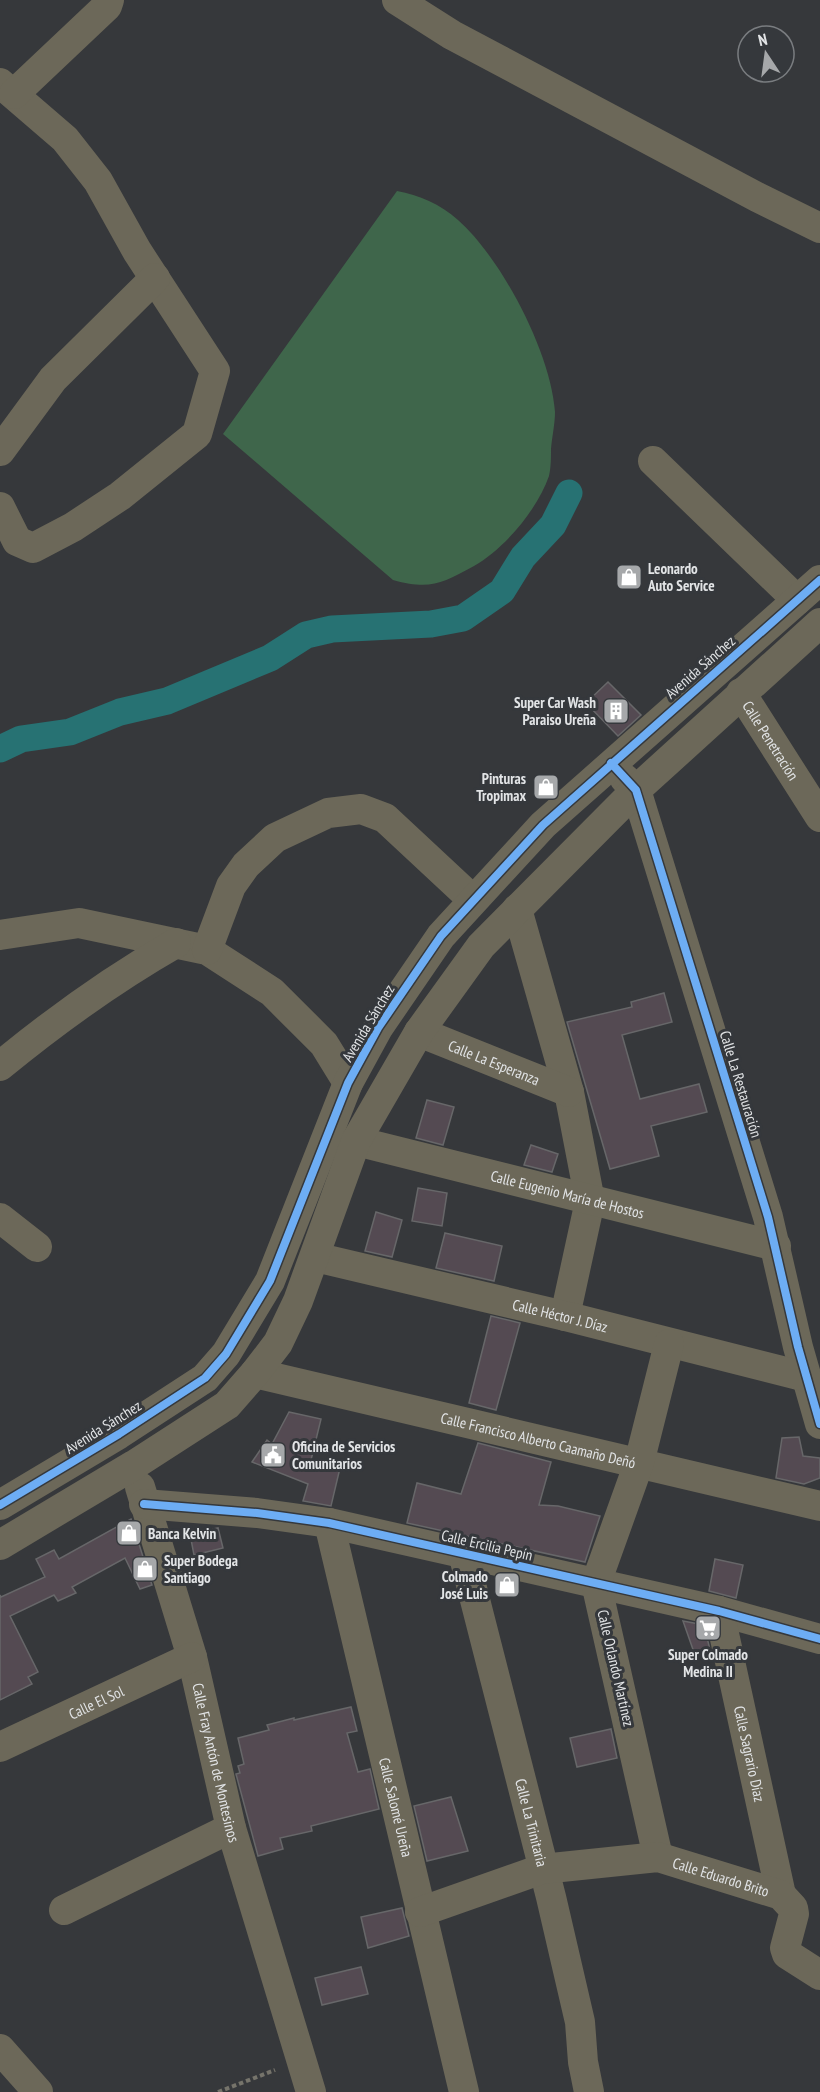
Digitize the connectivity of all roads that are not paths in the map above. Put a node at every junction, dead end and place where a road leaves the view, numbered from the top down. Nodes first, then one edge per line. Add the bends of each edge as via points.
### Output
1 (109, 0) edge
2 (397, 0) edge
3 (7, 88) edge
4 (820, 228) edge
5 (155, 278) junction
6 (0, 451) edge
7 (653, 461) dead end
8 (0, 507) edge
9 (820, 580) edge
10 (797, 600) junction
11 (820, 623) edge
12 (741, 693) junction
13 (611, 763) junction
14 (636, 790) junction
15 (820, 817) edge
16 (473, 900) junction
17 (517, 909) junction
18 (0, 935) edge
19 (176, 943) junction
20 (207, 950) junction
21 (419, 1032) junction
22 (0, 1066) edge
23 (348, 1083) junction
24 (569, 1092) junction
25 (356, 1141) junction
26 (591, 1201) junction
27 (0, 1218) edge
28 (776, 1246) junction
29 (37, 1247) dead end
30 (315, 1257) junction
31 (565, 1316) junction
32 (809, 1340) edge
33 (669, 1344) junction
34 (255, 1373) junction
35 (806, 1377) junction
36 (820, 1424) edge
37 (119, 1434) junction
38 (639, 1463) junction
39 (134, 1465) junction
40 (144, 1503) junction
41 (0, 1505) edge
42 (820, 1506) edge
43 (329, 1523) junction
44 (0, 1545) edge
45 (463, 1553) junction
46 (597, 1583) junction
47 (719, 1611) junction
48 (820, 1639) edge
49 (192, 1657) junction
50 (0, 1746) edge
51 (231, 1828) junction
52 (658, 1857) junction
53 (542, 1869) junction
54 (781, 1895) junction
55 (64, 1910) dead end
56 (420, 1912) junction
57 (820, 1975) edge
58 (0, 2049) edge
59 (39, 2092) edge
60 (311, 2092) edge
61 (464, 2092) edge
62 (589, 2092) edge

1 - 3 street via 107,6
2 - 4 street via 452,35
3 - 5 street via 65,139 98,181
5 - 6 street via 53,379
5 - 8 street via 215,371 197,434 120,496 74,527 33,548 17,541
7 - 10 street
9 - 10 street, Avenida Sánchez
10 - 13 street, Avenida Sánchez
11 - 12 street
12 - 14 street
12 - 15 street, Calle Penetración
13 - 14 street, Calle La Restauración
13 - 16 street, Avenida Sánchez via 543,825
14 - 17 street
14 - 28 street, Calle La Restauración
16 - 20 street via 385,818 361,809 328,813 276,838 246,865 231,886
16 - 23 street, Avenida Sánchez via 415,971
17 - 21 street via 481,946
17 - 24 street
18 - 19 street via 79,923
19 - 20 street
19 - 22 street via 50,1024
20 - 23 street via 272,992 324,1044
21 - 24 street, Calle La Esperanza
21 - 25 street
23 - 37 street, Avenida Sánchez via 270,1281 252,1315 205,1378
24 - 26 street
25 - 26 street, Calle Eugenio María de Hostos
25 - 30 street
26 - 28 street, Calle Eugenio María de Hostos
26 - 31 street
27 - 29 street
28 - 32 street, Calle La Restauración
30 - 31 street, Calle Héctor J. Díaz
30 - 34 street via 278,1343
31 - 33 street, Calle Héctor J. Díaz
32 - 35 street, Calle La Restauración
33 - 35 street, Calle Héctor J. Díaz
33 - 38 street
34 - 38 street, Calle Francisco Alberto Caamaño Deñó
34 - 39 street via 227,1405
35 - 36 street, Calle La Restauración
37 - 39 street, Calle Fray Antón de Montesinos
37 - 41 street, Avenida Sánchez
38 - 42 street, Calle Francisco Alberto Caamaño Deñó
38 - 46 street
39 - 40 street, Calle Fray Antón de Montesinos
39 - 44 street
40 - 43 street, Calle Ercilia Pepín
40 - 49 street, Calle Fray Antón de Montesinos
43 - 45 street, Calle Ercilia Pepín
43 - 56 street, Calle Salomé Ureña
45 - 46 street, Calle Ercilia Pepín
45 - 53 street, Calle La Trinitaria
46 - 47 street, Calle Ercilia Pepín
46 - 52 street, Calle Orlando Martínez
47 - 48 street, Calle Ercilia Pepín
47 - 54 street, Calle Sagrario Díaz
49 - 50 street, Calle El Sol
49 - 51 street, Calle Fray Antón de Montesinos
51 - 55 street
51 - 60 street, Calle Fray Antón de Montesinos
52 - 53 street, Calle Eduardo Brito
52 - 54 street, Calle Eduardo Brito
53 - 56 street, Calle Eduardo Brito
53 - 62 street, Calle La Trinitaria via 580,2022
54 - 57 street, Calle Eduardo Brito via 794,1914 785,1948 787,1954
56 - 61 street, Calle Salomé Ureña
58 - 59 street

